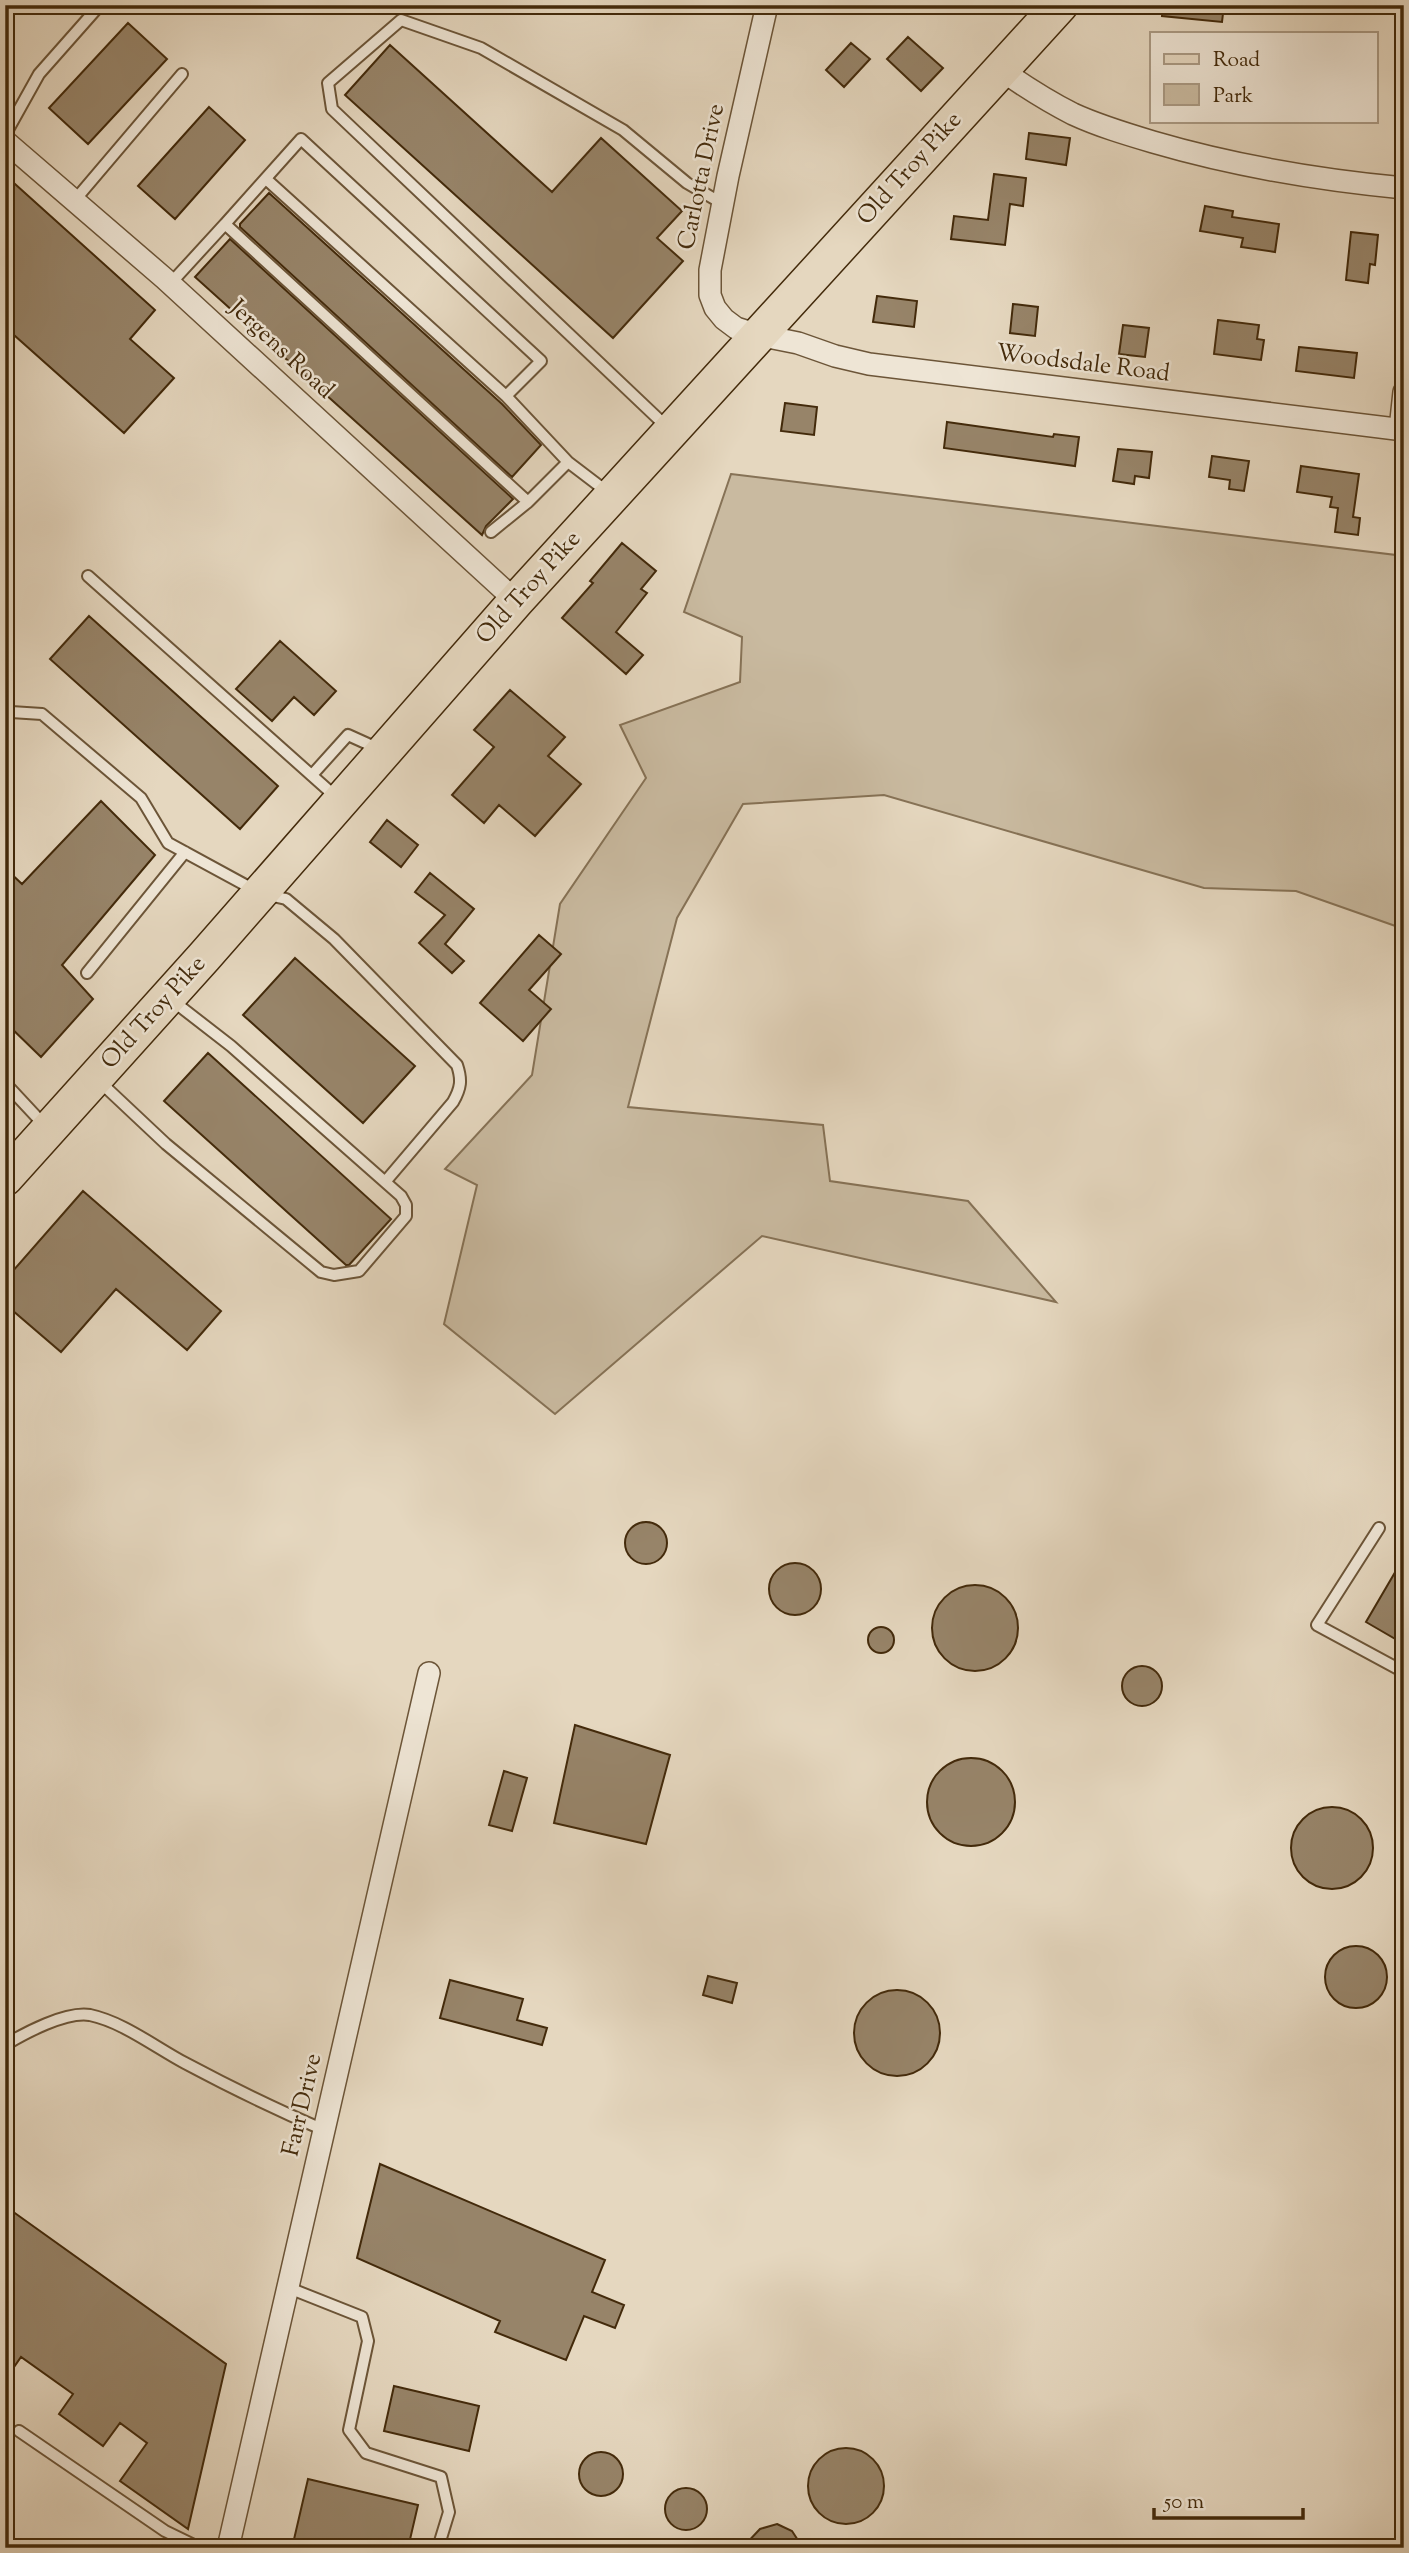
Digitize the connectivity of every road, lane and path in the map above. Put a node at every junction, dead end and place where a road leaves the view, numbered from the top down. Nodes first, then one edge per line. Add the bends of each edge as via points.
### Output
1 (100, 5) edge
2 (768, 5) edge
3 (1060, 5) edge
4 (1001, 70) junction
5 (182, 74) dead end
6 (5, 135) edge
7 (5, 141) edge
8 (266, 179) junction
9 (1404, 188) edge
10 (75, 200) junction
11 (723, 204) junction
12 (225, 224) junction
13 (170, 284) junction
14 (758, 335) junction
15 (1404, 392) edge
16 (506, 396) junction
17 (1402, 429) edge
18 (671, 431) junction
19 (568, 462) junction
20 (612, 495) junction
21 (527, 502) junction
22 (491, 532) dead end
23 (88, 576) dead end
24 (516, 601) junction
25 (5, 717) edge
26 (384, 751) junction
27 (312, 775) junction
28 (341, 801) junction
29 (185, 852) junction
30 (260, 893) junction
31 (87, 973) dead end
32 (168, 997) junction
33 (95, 1078) junction
34 (5, 1083) edge
35 (48, 1130) junction
36 (5, 1178) edge
37 (385, 1182) junction
38 (1379, 1528) dead end
39 (1404, 1672) edge
40 (429, 1673) dead end
41 (5, 2045) edge
42 (324, 2130) junction
43 (289, 2288) junction
44 (19, 2431) dead end
45 (200, 2548) edge
46 (228, 2548) edge
47 (438, 2548) edge

1 - 6 lane via 39,74
2 - 11 street, Carlotta Drive
3 - 4 main road, Old Troy Pike
4 - 9 street via 1075,115 1150,141 1249,166
4 - 14 main road, Old Troy Pike
5 - 10 lane
7 - 10 street, Jergens Road
8 - 12 lane
8 - 16 lane
8 - 16 lane via 301,139 541,361
10 - 13 street, Jergens Road
11 - 14 street, Carlotta Drive via 710,270 710,295 724,319
11 - 18 lane via 687,183 622,130 481,48 401,20 328,83 332,110
12 - 13 lane
12 - 21 lane
13 - 24 street, Jergens Road
14 - 17 street, Woodsdale Road via 869,364
14 - 18 main road, Old Troy Pike
15 - 17 street
16 - 19 lane
18 - 20 main road, Old Troy Pike
19 - 20 lane
19 - 21 lane
20 - 24 main road, Old Troy Pike
21 - 22 lane
23 - 27 lane
24 - 26 main road, Old Troy Pike
25 - 29 lane via 11,712 43,714 141,798 168,843
26 - 27 lane via 348,735
26 - 28 main road, Old Troy Pike
27 - 28 lane
28 - 30 main road, Old Troy Pike
29 - 30 lane
29 - 31 lane
30 - 32 main road, Old Troy Pike
30 - 37 lane via 286,899 334,939 457,1065 460,1090 453,1102
32 - 33 main road, Old Troy Pike
32 - 37 lane via 231,1046
33 - 35 main road, Old Troy Pike
33 - 37 lane via 166,1144 321,1272 359,1271 406,1216 401,1196
34 - 35 lane
35 - 36 main road, Old Troy Pike
38 - 39 lane via 1317,1625
40 - 42 street, Farr Drive
41 - 42 lane via 28,2032 88,2015
42 - 43 street, Farr Drive
43 - 46 street, Farr Drive
43 - 47 lane via 362,2317 368,2340 349,2430 366,2453 441,2477 449,2512
44 - 45 lane via 165,2531

